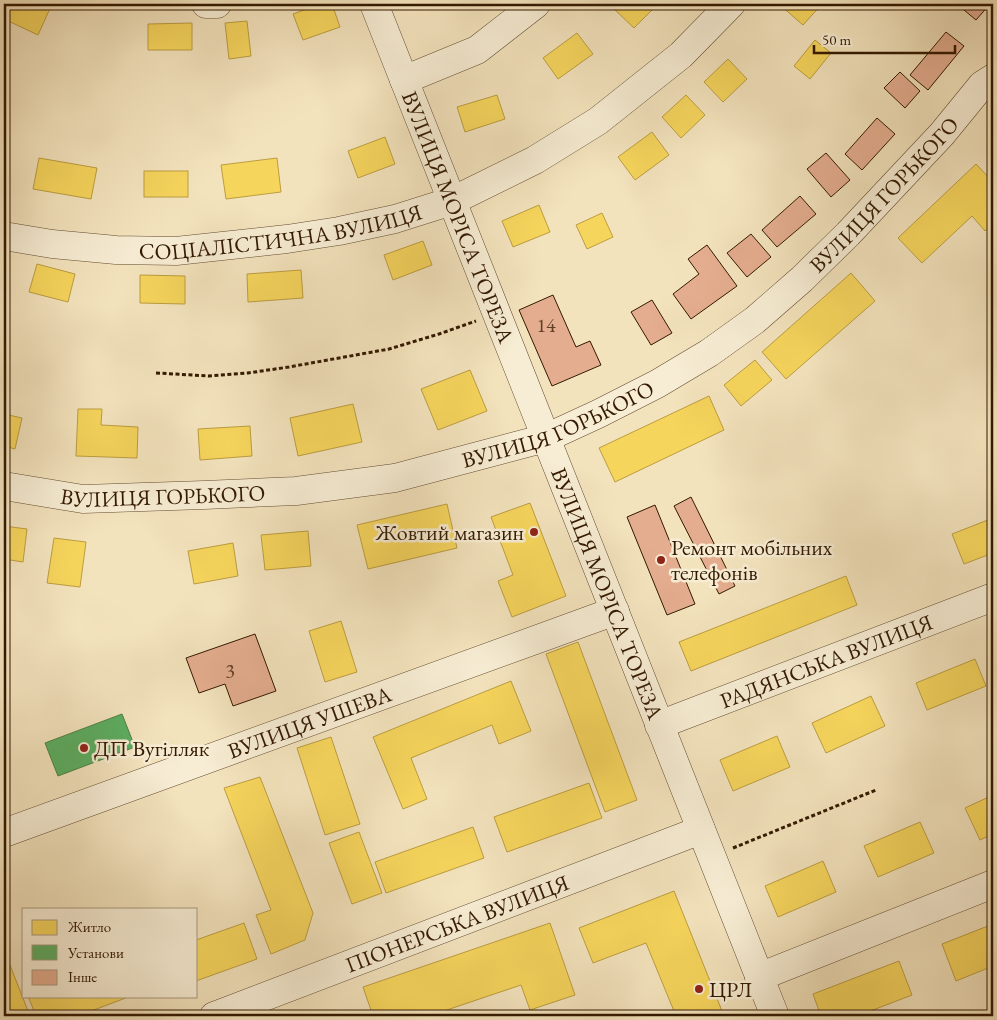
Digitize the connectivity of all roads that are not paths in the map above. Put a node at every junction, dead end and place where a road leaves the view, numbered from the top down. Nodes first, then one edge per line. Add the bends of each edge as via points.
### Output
1 (206, 4) edge
2 (217, 4) edge
3 (374, 4) edge
4 (536, 4) edge
5 (731, 4) edge
6 (989, 75) edge
7 (404, 80) junction
8 (452, 201) junction
9 (4, 236) edge
10 (546, 438) junction
11 (4, 486) edge
12 (993, 597) edge
13 (615, 611) junction
14 (659, 725) junction
15 (701, 830) junction
16 (4, 833) edge
17 (993, 884) edge
18 (759, 977) junction
19 (214, 1016) edge
20 (775, 1016) edge

1 - 2 street
3 - 7 street, ВУЛИЦЯ МОРІСА ТОРЕЗА
4 - 7 street via 477,50
5 - 8 street, СОЦІАЛІСТИЧНА ВУЛИЦЯ via 681,55 598,121 535,160
6 - 10 street, ВУЛИЦЯ ГОРЬКОГО via 942,134 894,186 802,279 755,320 657,384
7 - 8 street, ВУЛИЦЯ МОРІСА ТОРЕЗА
8 - 9 street, СОЦІАЛІСТИЧНА ВУЛИЦЯ via 395,219 339,231 287,240 176,251 116,250
8 - 10 street, ВУЛИЦЯ МОРІСА ТОРЕЗА
10 - 11 street, ВУЛИЦЯ ГОРЬКОГО via 395,478 296,491 83,499
10 - 13 street, ВУЛИЦЯ МОРІСА ТОРЕЗА
12 - 14 street, РАДЯНСЬКА ВУЛИЦЯ
13 - 14 street, ВУЛИЦЯ МОРІСА ТОРЕЗА
13 - 16 street, ВУЛИЦЯ УШЕВА
14 - 15 street, ВУЛИЦЯ МОРІСА ТОРЕЗА
15 - 18 street, ВУЛИЦЯ МОРІСА ТОРЕЗА
15 - 19 street, ПІОНЕРСЬКА ВУЛИЦЯ
17 - 18 street
18 - 20 street, ВУЛИЦЯ МОРІСА ТОРЕЗА

